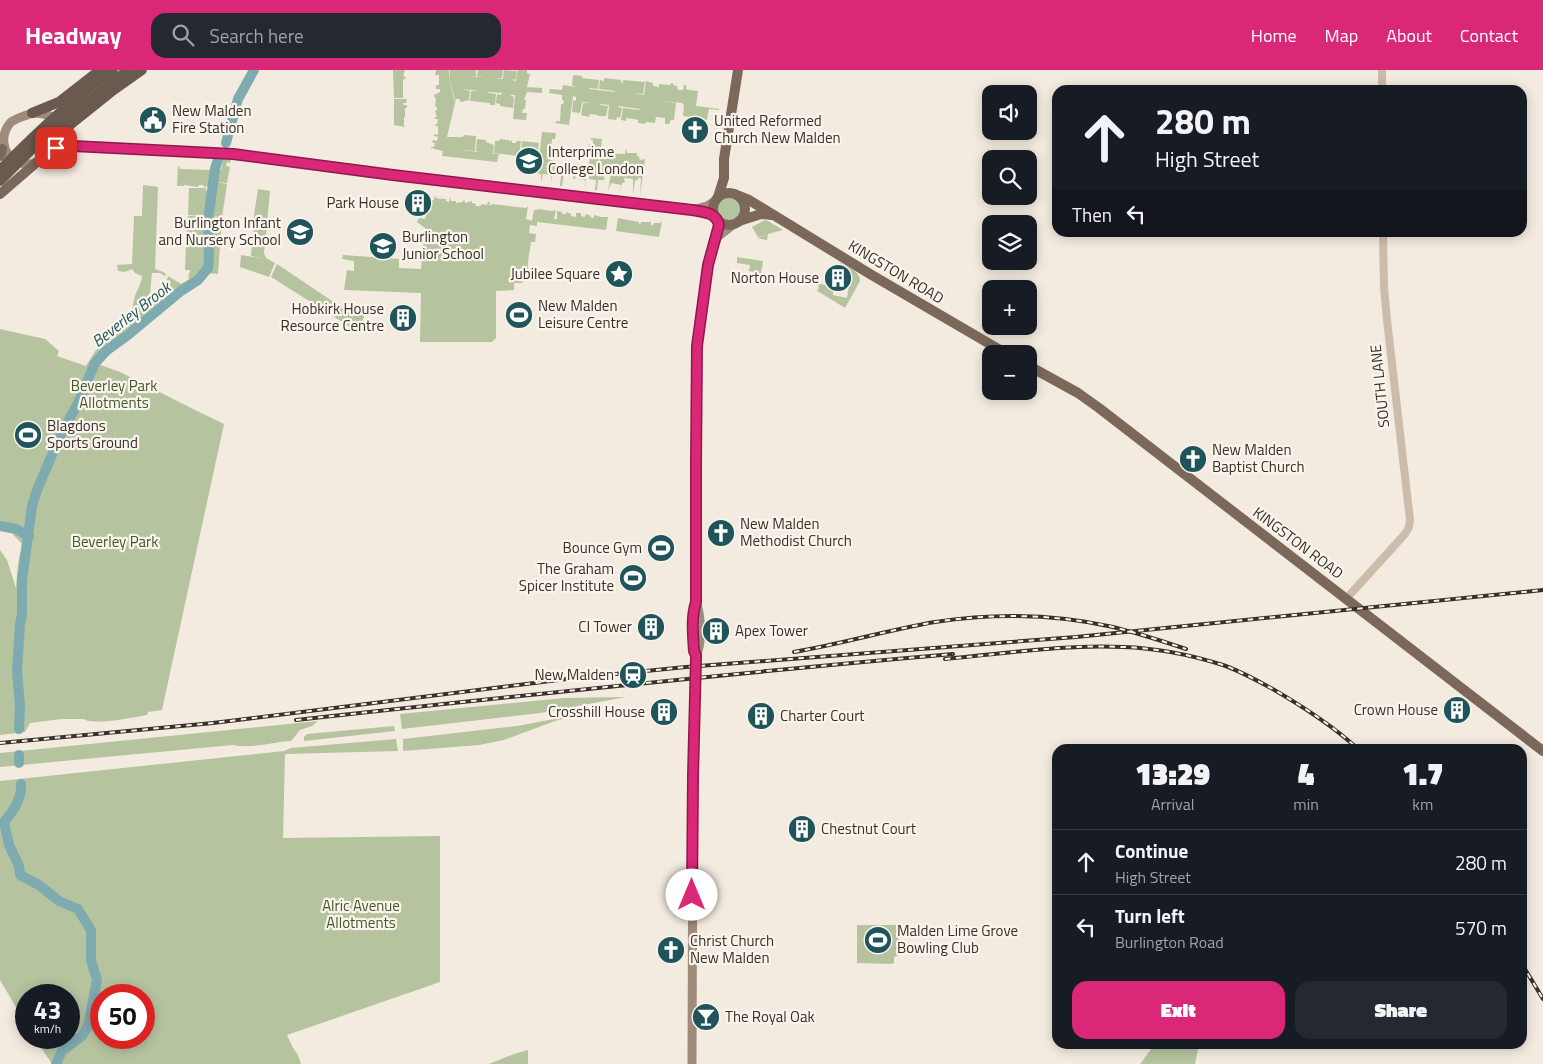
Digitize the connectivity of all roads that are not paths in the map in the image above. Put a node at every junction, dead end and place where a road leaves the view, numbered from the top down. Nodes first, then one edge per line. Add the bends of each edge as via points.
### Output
1 (100, 70) edge
2 (113, 70) edge
3 (128, 70) edge
4 (142, 70) edge
5 (738, 70) edge
6 (1382, 70) edge
7 (1382, 85) edge
8 (32, 113) junction
9 (11, 122) junction
10 (0, 126) edge
11 (64, 134) junction
12 (34, 142) junction
13 (73, 146) junction
14 (56, 148) junction
15 (1, 149) edge
16 (37, 162) junction
17 (0, 170) edge
18 (724, 178) junction
19 (0, 181) edge
20 (0, 194) edge
21 (736, 194) junction
22 (717, 199) junction
23 (692, 210) junction
24 (772, 215) junction
25 (717, 219) junction
26 (737, 223) junction
27 (1383, 237) edge
28 (715, 239) junction
29 (992, 345) edge
30 (1037, 371) edge
31 (1346, 599) junction
32 (1543, 751) edge
33 (692, 1064) edge

1 - 8 highway via 59,102
2 - 12 highway via 57,115
3 - 12 highway
4 - 11 highway via 71,124
5 - 18 main road
6 - 7 street
8 - 9 main road
8 - 11 main road via 54,118 62,126
9 - 10 main road
9 - 15 main road via 2,133
11 - 13 main road
11 - 14 main road
12 - 17 highway
12 - 19 highway
13 - 14 main road
13 - 23 main road via 233,154
14 - 16 main road
15 - 16 main road via 18,162
16 - 20 main road
18 - 21 main road
18 - 22 main road
21 - 22 main road via 726,193
21 - 24 main road, KINGSTON ROAD
21 - 26 main road via 744,202 745,211
22 - 23 main road
22 - 25 main road via 713,211
23 - 25 main road via 709,213
24 - 26 main road via 761,214
24 - 29 main road, KINGSTON ROAD
25 - 26 main road via 726,224
25 - 28 main road via 719,225
26 - 28 main road
27 - 31 street, SOUTH LANE via 1386,313 1410,520 1405,534
28 - 33 main road via 708,265 697,346 696,602 700,615 693,785
30 - 31 main road, KINGSTON ROAD via 1092,403
31 - 32 main road, KINGSTON ROAD

